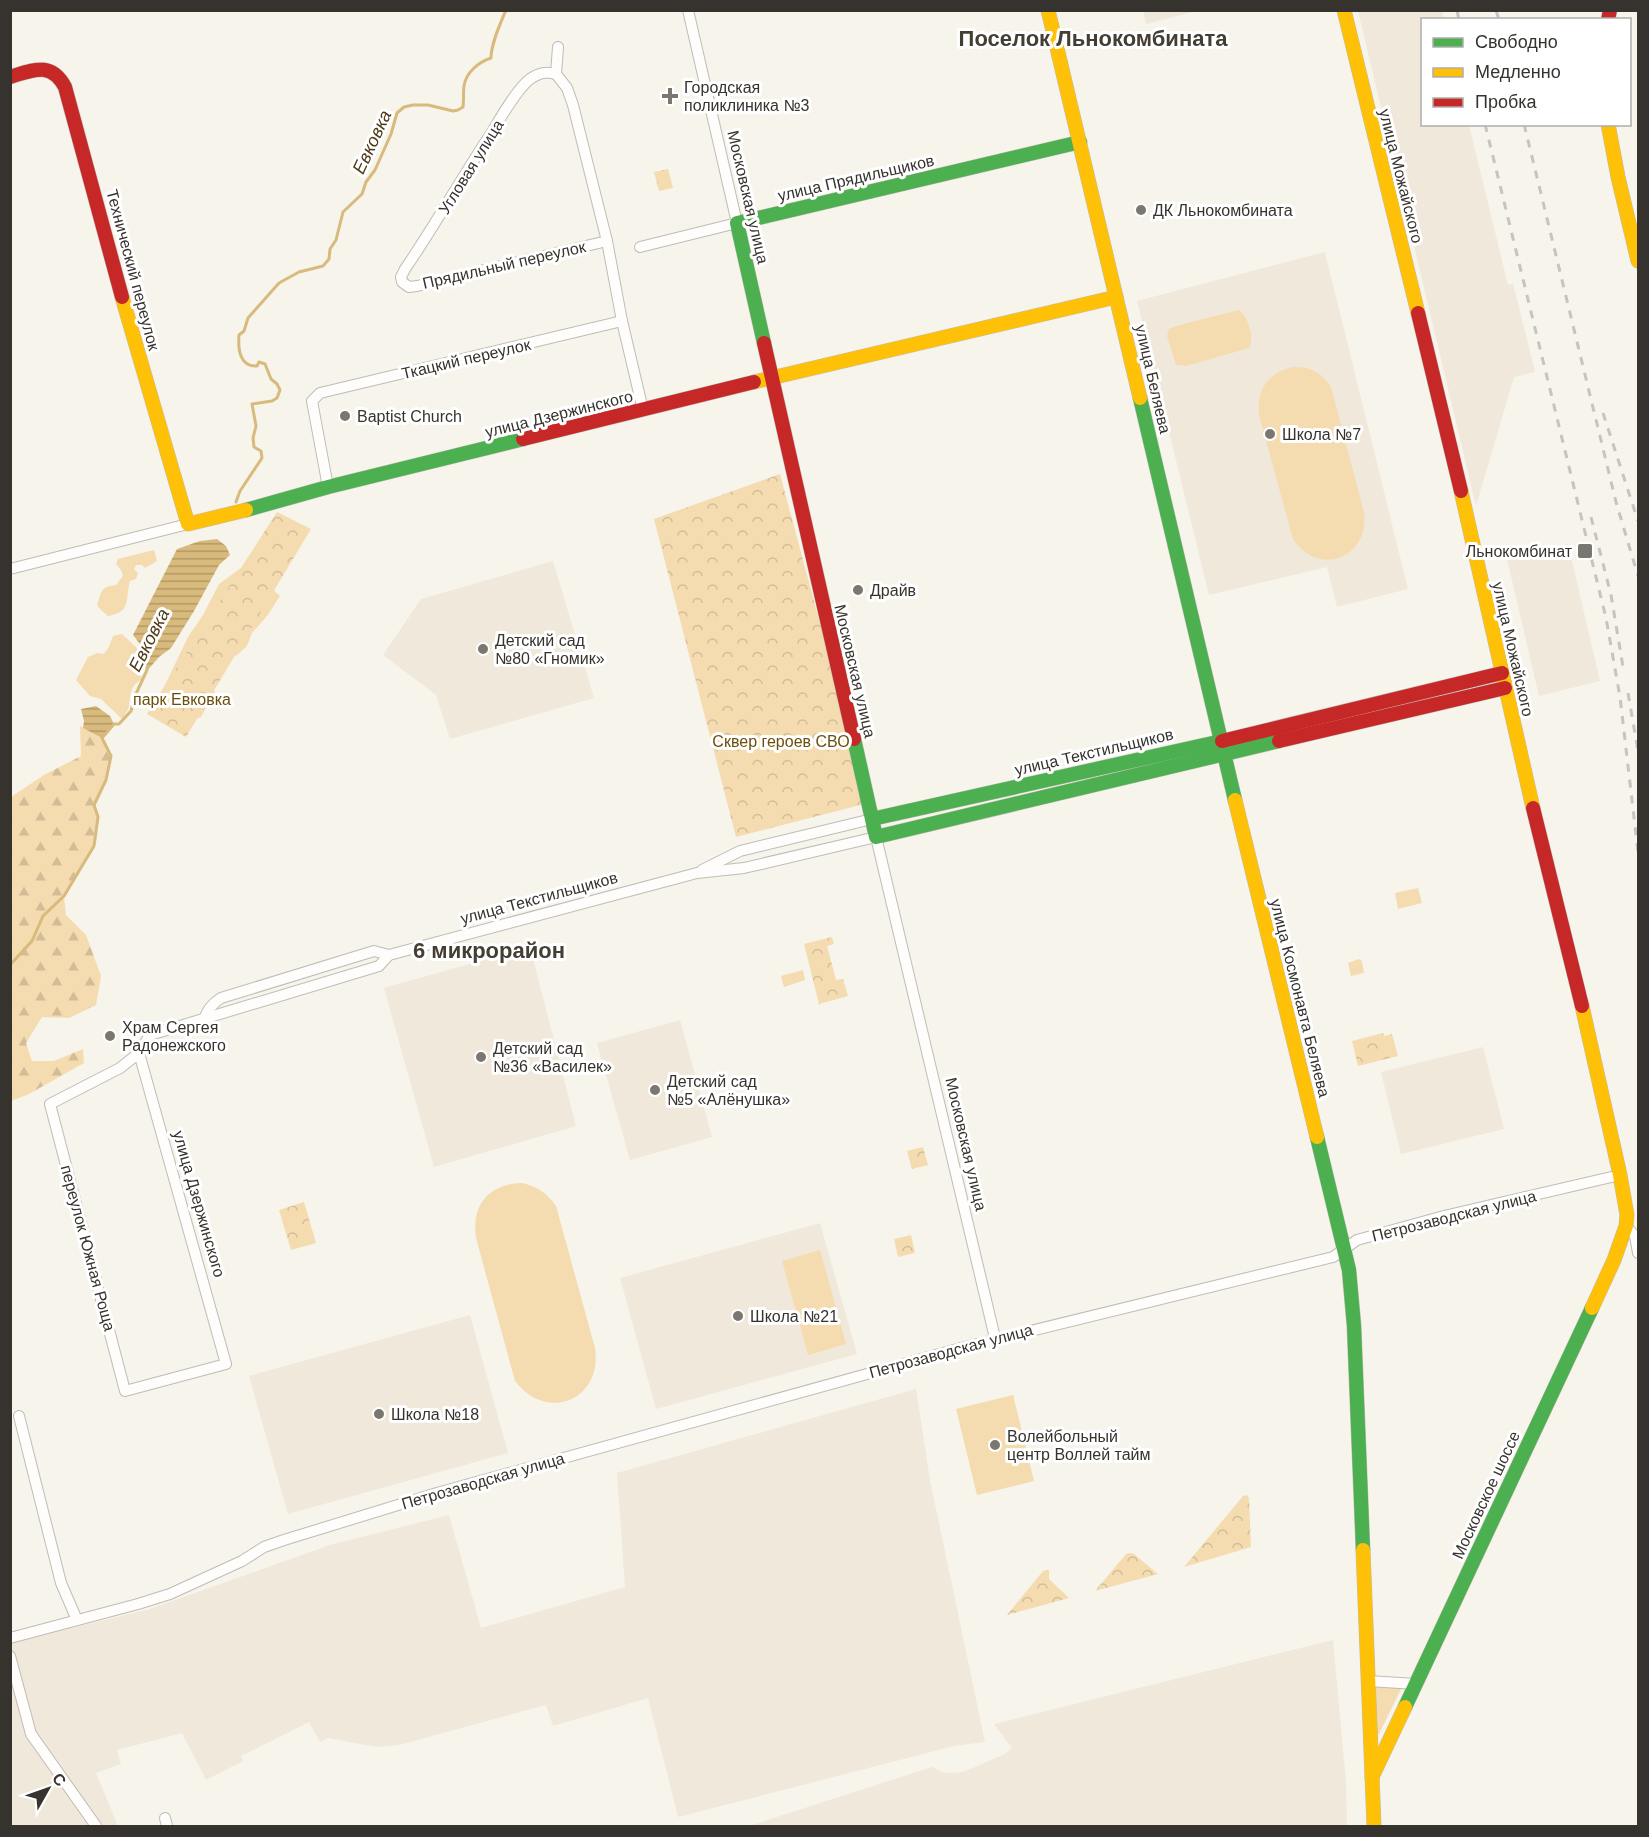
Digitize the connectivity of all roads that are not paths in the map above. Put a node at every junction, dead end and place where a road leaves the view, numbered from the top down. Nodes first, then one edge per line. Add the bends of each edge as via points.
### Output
1 (688, 10) edge
2 (1048, 10) edge
3 (1344, 10) edge
4 (558, 47) dead end
5 (556, 74) junction
6 (10, 77) edge
7 (1608, 126) edge
8 (1080, 142) junction
9 (737, 223) junction
10 (607, 241) junction
11 (640, 247) dead end
12 (1638, 261) edge
13 (402, 282) joint
14 (1116, 297) junction
15 (622, 321) junction
16 (772, 377) junction
17 (643, 410) junction
18 (328, 487) junction
19 (188, 524) junction
20 (10, 569) edge
21 (1502, 673) junction
22 (1505, 688) junction
23 (1221, 741) junction
24 (1224, 755) junction
25 (872, 819) junction
26 (876, 837) junction
27 (740, 851) junction
28 (744, 868) junction
29 (697, 873) junction
30 (389, 956) junction
31 (204, 1019) junction
32 (139, 1053) junction
33 (1620, 1175) junction
34 (1626, 1226) junction
35 (1345, 1248) junction
36 (1638, 1253) edge
37 (995, 1338) junction
38 (226, 1364) joint
39 (19, 1416) dead end
40 (77, 1620) junction
41 (10, 1638) edge
42 (10, 1656) edge
43 (1368, 1681) junction
44 (1416, 1684) junction
45 (1372, 1778) junction
46 (96, 1827) edge
47 (1374, 1827) edge

1 - 9 street, Московская улица
2 - 8 street, улица Беляева
3 - 21 street, улица Можайского
4 - 5 street
5 - 10 street via 573,105
5 - 13 street, Угловая улица via 548,72 528,80 468,168 405,269
6 - 19 street, Технический переулок via 48,69 61,77 65,87
7 - 12 street
8 - 9 street, улица Прядильщиков
8 - 14 street, улица Беляева
9 - 11 street, улица Прядильщиков
9 - 16 street, Московская улица
10 - 13 street, Прядильный переулок via 417,286 409,287
10 - 15 street
14 - 16 street, улица Дзержинского
14 - 23 street, улица Беляева
15 - 17 street
15 - 18 street, Ткацкий переулок via 320,393 312,401
16 - 17 street, улица Дзержинского
16 - 25 street, Московская улица
17 - 18 street, улица Дзержинского
18 - 19 street, улица Дзержинского
19 - 20 street, улица Дзержинского
21 - 22 street, улица Можайского
21 - 23 street, улица Текстильщиков
22 - 24 street, улица Текстильщиков
22 - 33 street, улица Можайского
23 - 24 street, улица Беляева
23 - 25 street, улица Текстильщиков
24 - 26 street, улица Текстильщиков
24 - 35 street, улица Космонавта Беляева
25 - 26 street, Московская улица
25 - 27 street, улица Текстильщиков
26 - 28 street, улица Текстильщиков
26 - 37 street, Московская улица
27 - 28 street
27 - 29 street, улица Текстильщиков
28 - 29 street, улица Текстильщиков
29 - 30 street, улица Текстильщиков
30 - 31 street, улица Текстильщиков via 379,966
30 - 31 street, улица Текстильщиков via 374,951 221,998
31 - 32 street, улица Текстильщиков via 150,1035
32 - 38 street, улица Дзержинского
32 - 38 street, переулок Южная Роща via 120,1068 50,1104 125,1391
33 - 34 street, улица Можайского
33 - 35 street, Петрозаводская улица via 1444,1216 1357,1240
34 - 36 street via 1635,1236
34 - 44 street, Московское шоссе via 1614,1260
35 - 37 street, Петрозаводская улица via 1333,1257
35 - 43 street, Московское шоссе via 1354,1326
37 - 40 street, Петрозаводская улица via 437,1493 264,1547 170,1594
39 - 40 street via 61,1583
40 - 41 street, Петрозаводская улица
42 - 46 street via 31,1734
43 - 44 street
43 - 45 street, Московское шоссе
44 - 45 street, Московское шоссе
45 - 47 street, Московское шоссе

